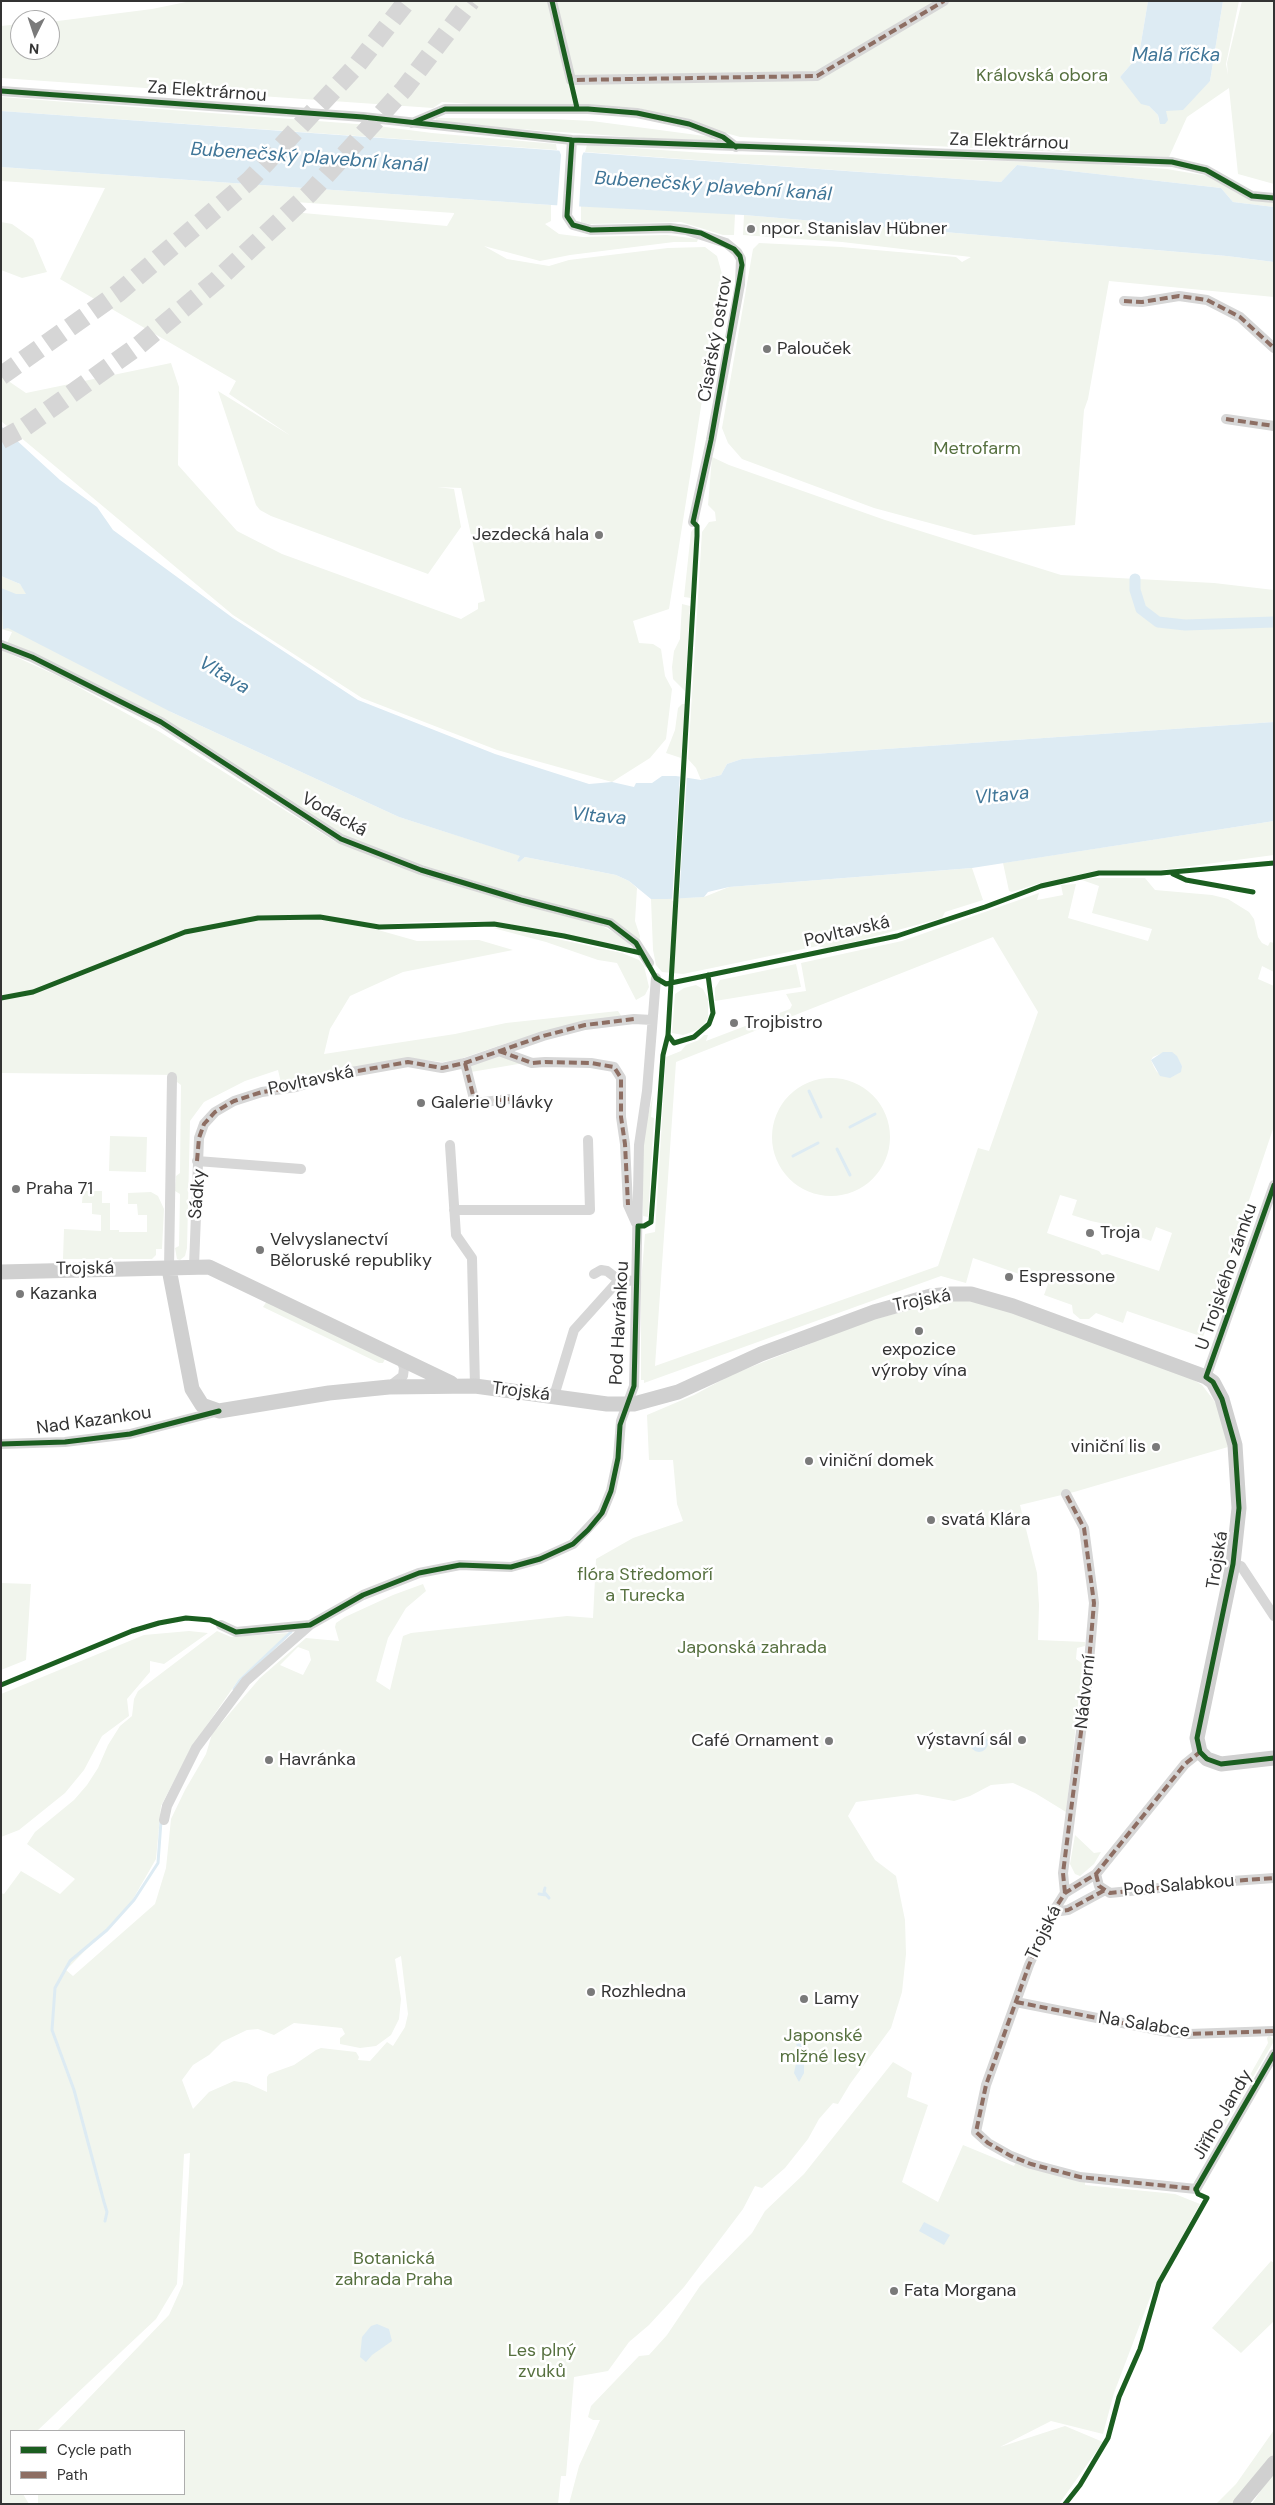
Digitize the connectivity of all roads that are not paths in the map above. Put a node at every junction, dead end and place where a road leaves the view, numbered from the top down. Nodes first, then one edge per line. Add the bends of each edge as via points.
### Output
1 (552, 1) edge
2 (944, 1) edge
3 (1, 91) edge
4 (412, 123) junction
5 (572, 142) junction
6 (736, 147) junction
7 (1274, 198) edge
8 (1124, 301) dead end
9 (1274, 348) edge
10 (1226, 419) dead end
11 (1274, 426) edge
12 (693, 522) dead end
13 (1, 645) edge
14 (648, 963) dead end
15 (656, 978) dead end
16 (652, 1020) junction
17 (499, 1051) junction
18 (464, 1063) junction
19 (172, 1077) dead end
20 (510, 1099) dead end
21 (588, 1140) dead end
22 (450, 1145) dead end
23 (198, 1161) junction
24 (301, 1169) dead end
25 (1274, 1185) edge
26 (454, 1210) junction
27 (638, 1226) junction
28 (194, 1266) junction
29 (169, 1269) junction
30 (1, 1272) edge
31 (594, 1274) dead end
32 (620, 1280) junction
33 (636, 1281) junction
34 (401, 1359) junction
35 (1206, 1377) junction
36 (467, 1386) junction
37 (389, 1387) junction
38 (554, 1396) junction
39 (626, 1405) junction
40 (219, 1411) junction
41 (1, 1444) edge
42 (1066, 1494) dead end
43 (1233, 1564) junction
44 (1274, 1616) edge
45 (221, 1625) dead end
46 (310, 1625) junction
47 (1200, 1752) junction
48 (1274, 1758) edge
49 (164, 1820) dead end
50 (1096, 1874) junction
51 (1274, 1878) edge
52 (1106, 1890) junction
53 (1066, 1893) junction
54 (1052, 1912) junction
55 (1016, 2002) junction
56 (1274, 2032) edge
57 (1274, 2054) edge
58 (988, 2143) joint
59 (1274, 2463) edge
60 (1240, 2504) edge

1 - 2 street via 572,80 581,80 817,76
3 - 4 street, Za Elektrárnou
4 - 5 street, Za Elektrárnou
4 - 6 street, Za Elektrárnou via 445,110 588,109 637,113 689,124 723,137
5 - 6 street, Za Elektrárnou
5 - 12 street, Císařský ostrov via 567,216 573,225 584,230 670,228 701,233 726,243 740,256 740,284
6 - 7 street, Za Elektrárnou via 1172,162 1206,170 1252,196
8 - 9 street via 1142,302 1179,296 1208,300 1240,317
10 - 11 street
13 - 14 street, Vodácká via 32,657 161,722 340,839 422,870 610,923 636,943
15 - 16 street
16 - 17 street, Povltavská via 585,1025
16 - 27 street, Pod Havránkou via 639,1145
17 - 18 street, Povltavská
17 - 27 street, Pod Havránkou via 532,1063 591,1063 614,1067 621,1078 628,1205
18 - 20 street via 475,1103
18 - 23 street, Povltavská via 442,1068 408,1062 335,1075 234,1101 215,1112 204,1124 199,1138
19 - 29 street, Sádky
21 - 26 street via 590,1210
22 - 26 street, Trojská
23 - 24 street, Sádky
23 - 28 street, Sádky
25 - 35 street, U Trojského zámku
26 - 36 street, Trojská via 456,1235 472,1258
27 - 33 street, Pod Havránkou
28 - 29 street, Trojská
28 - 34 street, Trojská via 217,1271
29 - 30 street, Trojská
29 - 40 street via 192,1389 202,1405
31 - 32 street via 607,1271
32 - 33 street
32 - 38 street via 574,1330
33 - 39 street, Pod Havránkou via 634,1386
34 - 36 street, Trojská
34 - 37 street via 403,1376
35 - 39 street, Trojská via 1013,1306 971,1294 951,1294 931,1296 874,1312 761,1354 678,1392
35 - 43 street, Trojská via 1213,1382 1222,1399 1235,1445 1239,1508
36 - 37 street, Trojská
36 - 38 street, Trojská
37 - 40 street, Trojská
38 - 39 street, Trojská
39 - 46 street, Pod Havránkou via 611,1491 602,1513 573,1544 540,1560 511,1567 460,1564 419,1573 363,1595
40 - 41 street, Nad Kazankou via 130,1434 65,1442
42 - 53 street, Nádvorní via 1084,1528 1094,1603 1063,1873
43 - 44 street via 1241,1566
43 - 47 street, Trojská via 1197,1738
45 - 46 street, Pod Havránkou via 236,1632
46 - 49 street, Pod Havránkou via 246,1681 207,1733 171,1798
47 - 48 street via 1207,1759 1221,1764
47 - 50 street, Trojská via 1185,1764
50 - 52 street, Pod Salabkou via 1100,1886
50 - 53 street, Trojská
51 - 52 street, Pod Salabkou via 1110,1893
52 - 54 street via 1068,1910
53 - 54 street, Trojská
54 - 55 street, Trojská
55 - 56 street, Na Salabce via 1189,2034
55 - 58 street, Trojská via 986,2085 976,2132
57 - 58 street, Jiřího Jandy via 1196,2189 1080,2177 1031,2164
59 - 60 street

